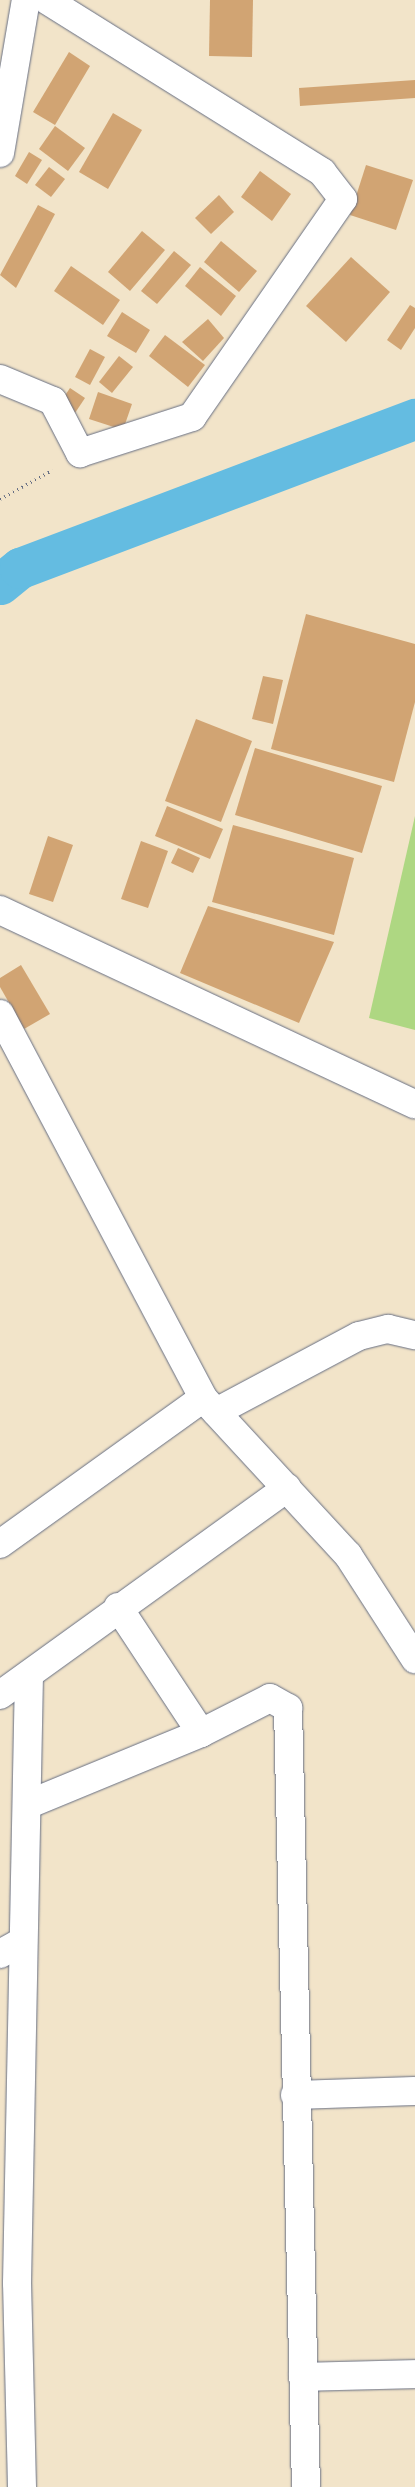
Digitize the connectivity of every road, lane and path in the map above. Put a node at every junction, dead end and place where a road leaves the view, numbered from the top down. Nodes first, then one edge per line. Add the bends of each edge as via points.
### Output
1 (26, 0) edge
2 (47, 0) edge
3 (0, 153) edge
4 (0, 379) edge
5 (80, 453) junction
6 (0, 499) edge
7 (0, 910) edge
8 (0, 1014) edge
9 (415, 1104) edge
10 (415, 1336) edge
11 (209, 1405) junction
12 (286, 1488) junction
13 (0, 1544) edge
14 (118, 1607) junction
15 (415, 1659) edge
16 (29, 1675) junction
17 (0, 1695) edge
18 (201, 1733) junction
19 (29, 1804) junction
20 (11, 1948) edge
21 (415, 2091) edge
22 (295, 2095) junction
23 (8, 2287) edge
24 (415, 2374) edge
25 (303, 2377) junction
26 (22, 2487) edge
27 (306, 2487) edge

1 - 3 street
2 - 5 street via 322,172 343,199 192,418
4 - 5 street via 53,401
5 - 6 path
7 - 9 street
8 - 11 street
10 - 11 street via 388,1329 358,1336
11 - 12 street
11 - 13 street
12 - 14 street
12 - 15 street via 348,1555
14 - 16 street
14 - 18 street
16 - 17 street
16 - 19 street
18 - 19 street
18 - 22 street via 270,1698 288,1708
19 - 20 street
20 - 23 street
21 - 22 street
22 - 25 street
23 - 26 street
24 - 25 street
25 - 27 street

